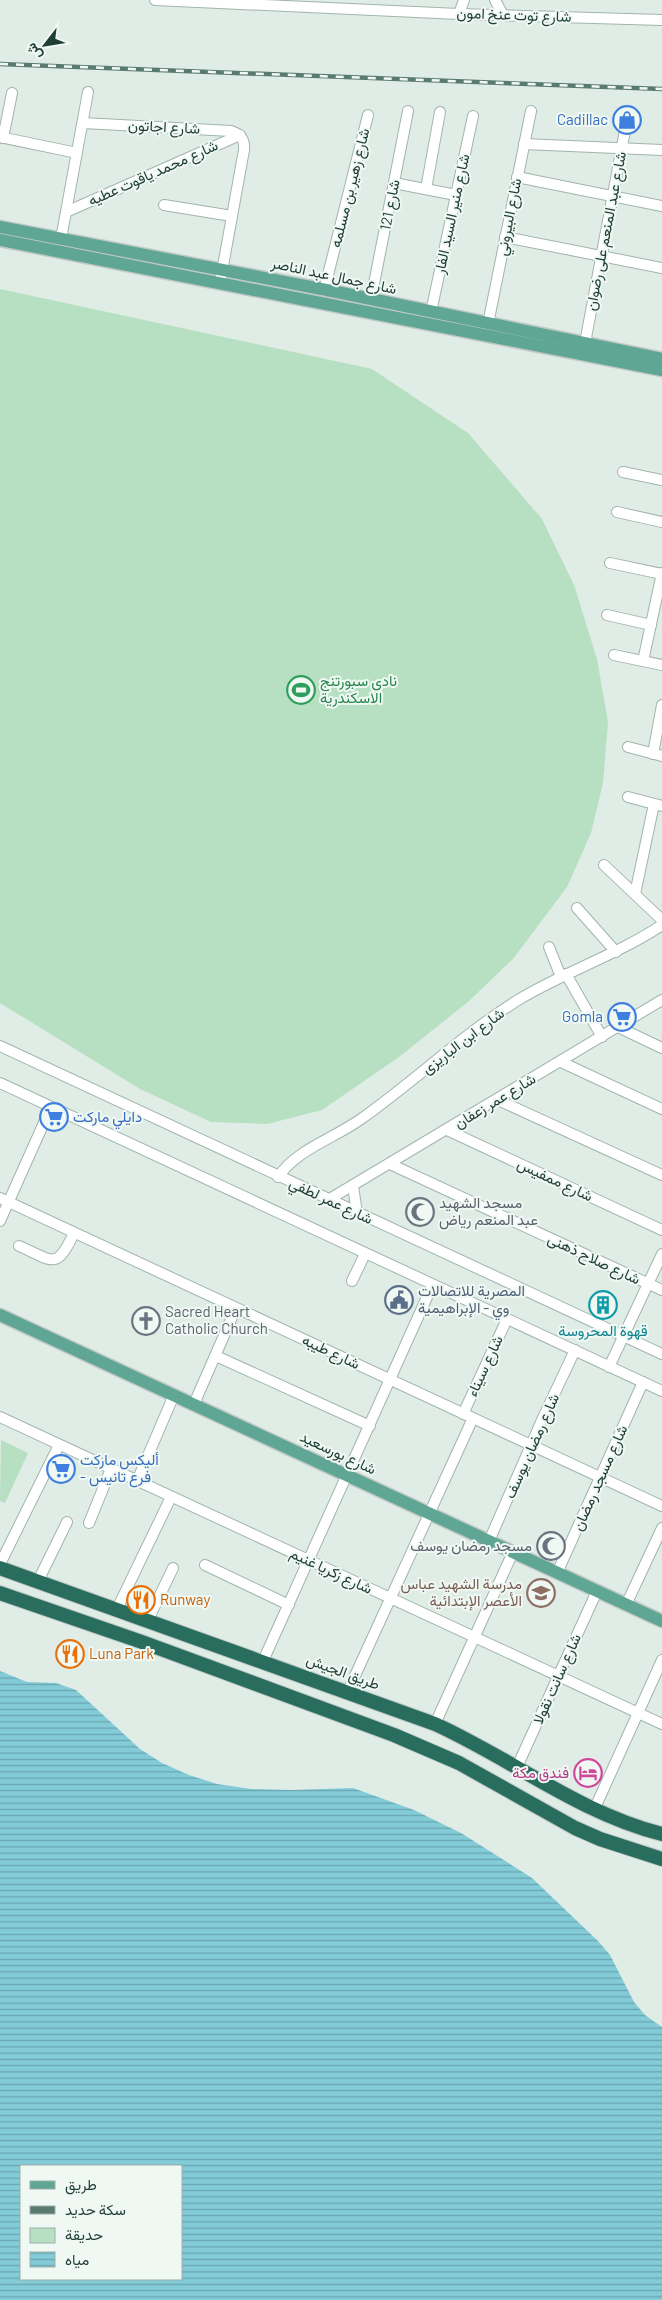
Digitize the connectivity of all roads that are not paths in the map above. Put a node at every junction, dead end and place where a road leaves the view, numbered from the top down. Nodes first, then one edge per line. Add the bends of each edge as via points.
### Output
1 (155, 0) edge
2 (464, 0) edge
3 (495, 0) edge
4 (459, 14) junction
5 (503, 15) junction
6 (662, 20) edge
7 (88, 92) dead end
8 (12, 93) dead end
9 (408, 111) dead end
10 (531, 111) dead end
11 (440, 112) dead end
12 (368, 115) dead end
13 (473, 116) dead end
14 (627, 120) dead end
15 (82, 123) junction
16 (242, 137) junction
17 (2, 138) edge
18 (524, 144) junction
19 (622, 148) junction
20 (662, 150) edge
21 (77, 153) junction
22 (517, 177) junction
23 (394, 183) junction
24 (426, 189) junction
25 (456, 195) junction
26 (613, 196) junction
27 (164, 205) dead end
28 (662, 206) edge
29 (66, 212) junction
30 (232, 216) junction
31 (0, 227) edge
32 (505, 237) junction
33 (61, 239) junction
34 (0, 240) edge
35 (601, 256) junction
36 (662, 268) edge
37 (222, 270) junction
38 (219, 283) junction
39 (324, 290) junction
40 (371, 299) junction
41 (431, 312) junction
42 (407, 314) junction
43 (488, 324) junction
44 (585, 343) junction
45 (662, 359) edge
46 (662, 370) edge
47 (623, 472) dead end
48 (662, 480) edge
49 (617, 512) dead end
50 (662, 522) edge
51 (610, 563) dead end
52 (662, 573) edge
53 (660, 593) edge
54 (607, 615) dead end
55 (651, 625) junction
56 (614, 655) dead end
57 (643, 661) junction
58 (662, 665) edge
59 (662, 705) edge
60 (628, 747) dead end
61 (657, 755) edge
62 (628, 798) dead end
63 (658, 805) edge
64 (604, 865) dead end
65 (635, 894) junction
66 (577, 908) dead end
67 (662, 920) edge
68 (662, 925) edge
69 (549, 947) dead end
70 (616, 952) junction
71 (564, 975) junction
72 (662, 1000) edge
73 (618, 1027) junction
74 (602, 1037) junction
75 (0, 1046) edge
76 (662, 1048) edge
77 (561, 1062) junction
78 (0, 1083) edge
79 (498, 1100) junction
80 (51, 1107) junction
81 (662, 1108) edge
82 (447, 1130) junction
83 (390, 1164) junction
84 (662, 1175) edge
85 (278, 1177) junction
86 (353, 1186) junction
87 (4, 1200) edge
88 (328, 1200) junction
89 (357, 1213) junction
90 (0, 1221) edge
91 (662, 1230) edge
92 (74, 1233) junction
93 (19, 1246) dead end
94 (365, 1254) junction
95 (662, 1254) edge
96 (352, 1281) dead end
97 (648, 1284) junction
98 (432, 1286) junction
99 (662, 1290) edge
100 (236, 1308) junction
101 (0, 1315) edge
102 (507, 1319) junction
103 (624, 1337) junction
104 (575, 1350) junction
105 (662, 1354) edge
106 (216, 1356) junction
107 (609, 1367) junction
108 (391, 1380) junction
109 (643, 1382) junction
110 (662, 1391) edge
111 (174, 1395) junction
112 (194, 1404) junction
113 (463, 1414) junction
114 (0, 1417) edge
115 (473, 1418) junction
116 (370, 1426) junction
117 (59, 1445) junction
118 (532, 1446) junction
119 (111, 1469) junction
120 (348, 1476) junction
121 (600, 1478) junction
122 (137, 1481) junction
123 (171, 1497) junction
124 (662, 1506) edge
125 (429, 1513) junction
126 (67, 1522) dead end
127 (89, 1523) dead end
128 (662, 1528) edge
129 (489, 1541) junction
130 (512, 1552) junction
131 (309, 1561) junction
132 (205, 1565) dead end
133 (0, 1566) edge
134 (173, 1568) dead end
135 (557, 1573) junction
136 (38, 1581) junction
137 (596, 1591) junction
138 (0, 1593) edge
139 (390, 1599) junction
140 (626, 1605) junction
141 (289, 1606) junction
142 (117, 1609) junction
143 (148, 1620) junction
144 (662, 1622) edge
145 (474, 1638) junction
146 (662, 1660) edge
147 (263, 1661) junction
148 (558, 1677) junction
149 (348, 1691) junction
150 (638, 1713) junction
151 (435, 1724) junction
152 (662, 1724) edge
153 (517, 1767) junction
154 (594, 1810) junction
155 (662, 1834) edge
156 (662, 1859) edge

1 - 4 street, شارع توت عنخ امون
2 - 4 street
3 - 5 street
4 - 5 street, شارع توت عنخ امون
5 - 6 street, شارع توت عنخ امون
7 - 15 street
8 - 17 street
9 - 23 street, شارع 121
10 - 18 street, شارع البيروني
11 - 24 street
12 - 39 street, شارع زهير بن مسلمه
13 - 25 street, شارع منير السيد الفار
14 - 19 street, شارع عبد المنعم على رضوان
15 - 16 street, شارع اجاتون via 231,131
15 - 21 street
16 - 29 street, شارع محمد ياقوت عطيه
16 - 30 street via 244,150
17 - 21 street
18 - 19 street
18 - 22 street, شارع البيروني
19 - 20 street
19 - 26 street, شارع عبد المنعم على رضوان
21 - 29 street
22 - 26 street
22 - 32 street, شارع البيروني
23 - 24 street
23 - 40 street, شارع 121
24 - 25 street
25 - 41 street, شارع منير السيد الفار
26 - 28 street
26 - 35 street, شارع عبد المنعم على رضوان
27 - 30 street
29 - 33 street
30 - 37 street
31 - 33 main road, شارع جمال عبد الناصر
32 - 35 street
32 - 43 street, شارع البيروني
33 - 37 main road, شارع جمال عبد الناصر
34 - 38 main road, شارع جمال عبد الناصر
35 - 36 street
35 - 44 street, شارع عبد المنعم على رضوان
37 - 38 street
37 - 39 main road, شارع جمال عبد الناصر
38 - 42 main road, شارع جمال عبد الناصر
39 - 40 main road, شارع جمال عبد الناصر
40 - 42 main road, شارع جمال عبد الناصر
41 - 42 main road, شارع جمال عبد الناصر
41 - 43 main road, شارع جمال عبد الناصر
42 - 46 main road, شارع جمال عبد الناصر
43 - 44 main road, شارع جمال عبد الناصر
44 - 45 main road, شارع جمال عبد الناصر
47 - 48 street
49 - 50 street
51 - 52 street
52 - 53 street
53 - 55 street
54 - 55 street
55 - 57 street
56 - 57 street
57 - 58 street
59 - 61 street
60 - 61 street
62 - 63 street
63 - 65 street
64 - 65 street
65 - 67 street
66 - 70 street
68 - 70 street, شارع ابن الباريزى
69 - 71 street
70 - 71 street, شارع ابن الباريزى
71 - 74 street
71 - 85 street, شارع ابن الباريزى via 486,1022 367,1115 291,1161
72 - 73 street, شارع عمر زعفان
73 - 74 street, شارع عمر زعفان
73 - 76 street
74 - 77 street, شارع عمر زعفان
75 - 85 street, شارع عمر لطفي
77 - 79 street, شارع عمر زعفان
77 - 81 street
78 - 80 street
79 - 82 street, شارع عمر زعفان
79 - 84 street
80 - 87 street
80 - 94 street
82 - 83 street, شارع عمر زعفان
82 - 91 street, شارع ممفيس
83 - 86 street, شارع عمر زعفان
83 - 97 street, شارع صلاح ذهنى
85 - 88 street, شارع عمر لطفي
86 - 88 street, شارع عمر زعفان
86 - 89 street
87 - 90 street
87 - 92 street, شارع طيبه
88 - 89 street, شارع عمر لطفي
89 - 103 street, شارع عمر لطفي
92 - 93 street via 59,1259 51,1260
92 - 100 street, شارع طيبه
94 - 96 street
94 - 98 street
95 - 97 street
97 - 99 street, شارع صلاح ذهنى
97 - 103 street
98 - 102 street
98 - 108 street
100 - 106 street
100 - 108 street, شارع طيبه
101 - 111 main road, شارع بورسعيد
102 - 104 street
102 - 113 street, شارع سيناء
103 - 105 street, شارع عمر لطفي
103 - 107 street
104 - 107 street
104 - 118 street, شارع رمضان يوسف
106 - 112 street
106 - 116 street
107 - 109 street
108 - 113 street, شارع طيبه
108 - 116 street
109 - 110 street
109 - 121 street, شارع مسجد رمضان
111 - 112 main road, شارع بورسعيد
111 - 122 street
112 - 120 main road, شارع بورسعيد
113 - 115 street, شارع طيبه
114 - 117 street, شارع زكريا غنيم
115 - 118 street, شارع طيبه
115 - 125 street
116 - 120 street
117 - 119 street, شارع زكريا غنيم
117 - 133 street
118 - 121 street, شارع طيبه
118 - 129 street, شارع رمضان يوسف
119 - 122 street, شارع زكريا غنيم
119 - 127 street
120 - 125 main road, شارع بورسعيد
120 - 131 street
121 - 124 street, شارع طيبه
121 - 135 street, شارع مسجد رمضان
122 - 123 street, شارع زكريا غنيم
123 - 131 street, شارع زكريا غنيم
123 - 142 street
125 - 129 main road, شارع بورسعيد
125 - 139 street
126 - 136 street
128 - 140 street
129 - 130 main road, شارع بورسعيد
130 - 135 main road, شارع بورسعيد
130 - 145 street
131 - 139 street, شارع زكريا غنيم
131 - 141 street
132 - 141 street
133 - 136 highway, طريق الجيش
134 - 143 street
135 - 137 main road, شارع بورسعيد
136 - 142 highway, طريق الجيش
137 - 140 main road, شارع بورسعيد
137 - 148 street, شارع سانت نقولا
138 - 156 highway via 408,1741 459,1763 575,1828
139 - 145 street, شارع زكريا غنيم
139 - 149 street
140 - 144 main road, شارع بورسعيد
141 - 147 street
142 - 143 highway, طريق الجيش
143 - 147 highway, طريق الجيش
145 - 148 street, شارع زكريا غنيم
145 - 151 street
146 - 150 street
147 - 149 highway, طريق الجيش
148 - 150 street, شارع زكريا غنيم
148 - 153 street, شارع سانت نقولا
149 - 151 highway, طريق الجيش
150 - 152 street, شارع زكريا غنيم
150 - 154 street
151 - 153 highway, طريق الجيش
153 - 154 highway, طريق الجيش
154 - 155 highway, طريق الجيش

